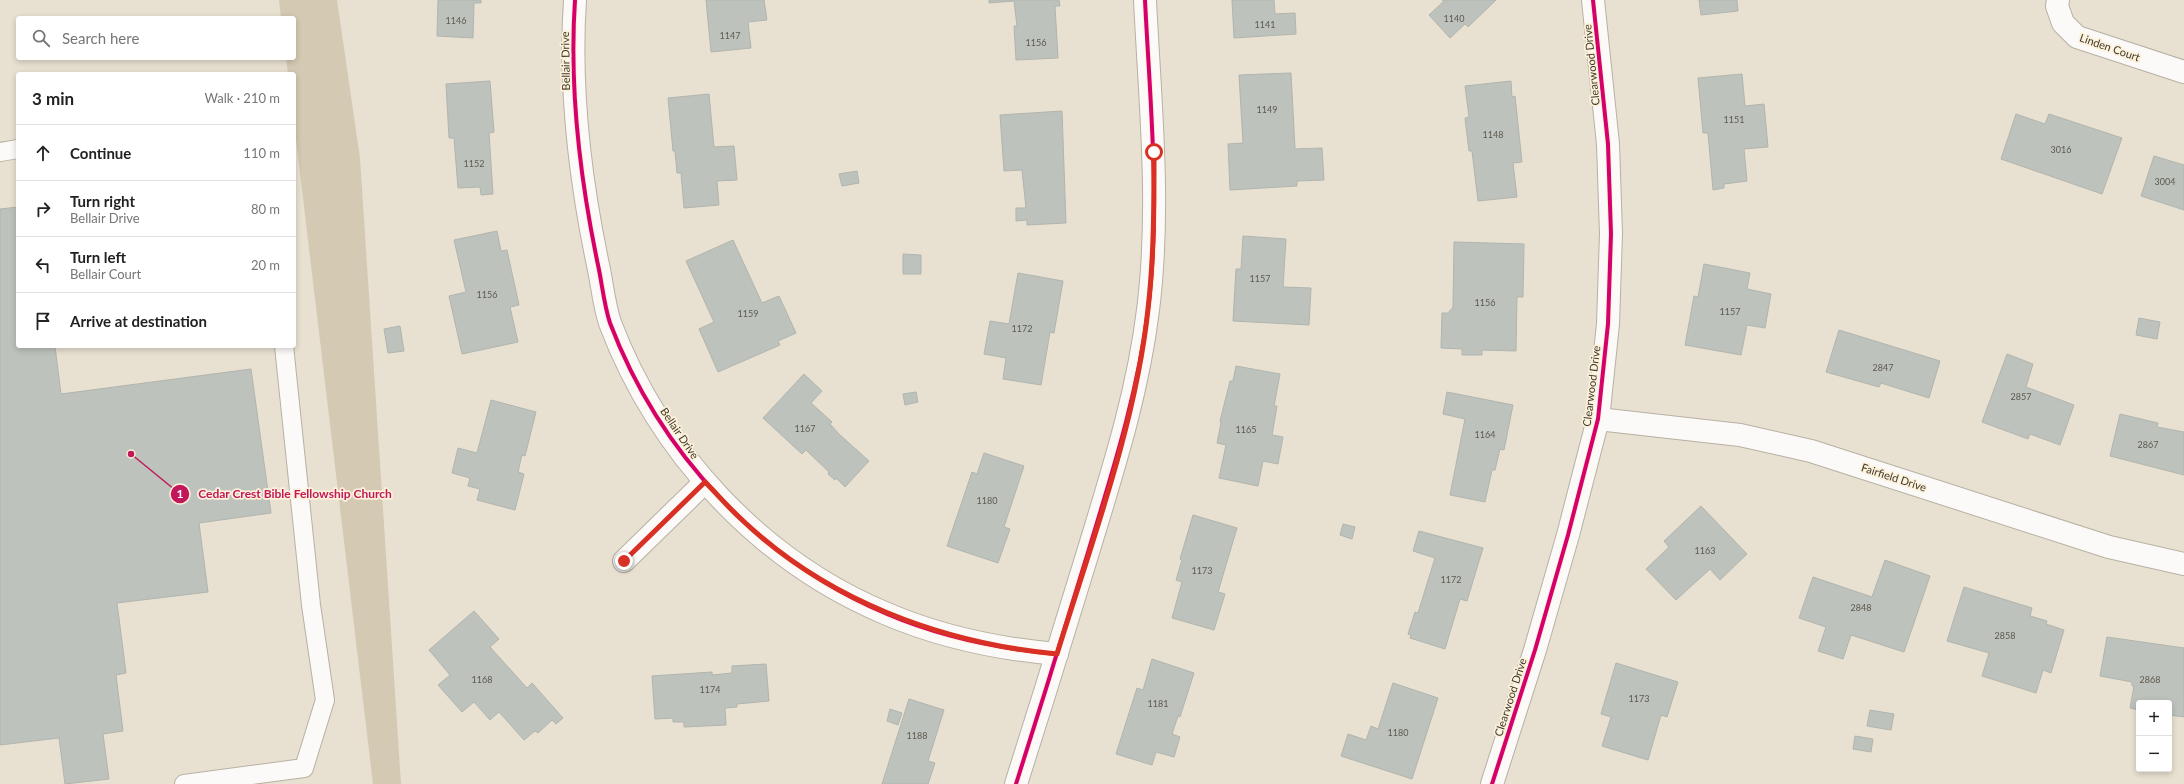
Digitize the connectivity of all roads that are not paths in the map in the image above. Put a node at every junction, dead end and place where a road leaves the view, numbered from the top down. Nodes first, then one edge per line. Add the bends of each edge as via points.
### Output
1 (575, 0) edge
2 (1145, 0) edge
3 (1593, 0) edge
4 (2058, 0) edge
5 (2184, 72) edge
6 (16, 149) edge
7 (0, 152) edge
8 (284, 348) edge
9 (1598, 418) junction
10 (705, 482) junction
11 (624, 561) dead end
12 (2184, 564) edge
13 (1057, 654) junction
14 (184, 784) edge
15 (1016, 784) edge
16 (1492, 784) edge

1 - 10 street, Bellair Drive via 575,95 587,212 610,321 638,383 663,427
2 - 13 street via 1154,152 1154,247 1148,311 1129,412 1115,465
3 - 9 street, Clearwood Drive via 1608,144 1611,234 1608,324
4 - 5 street, Linden Court via 2057,6 2063,23 2077,37
6 - 7 lane
8 - 14 lane via 311,605 325,700 304,768
9 - 12 street, Fairfield Drive via 1740,435 1811,451 2109,547
9 - 16 street, Clearwood Drive via 1568,535
10 - 11 street
10 - 13 street, Bellair Drive via 741,519 781,553 825,582 887,614 954,637 1022,651
13 - 15 street

